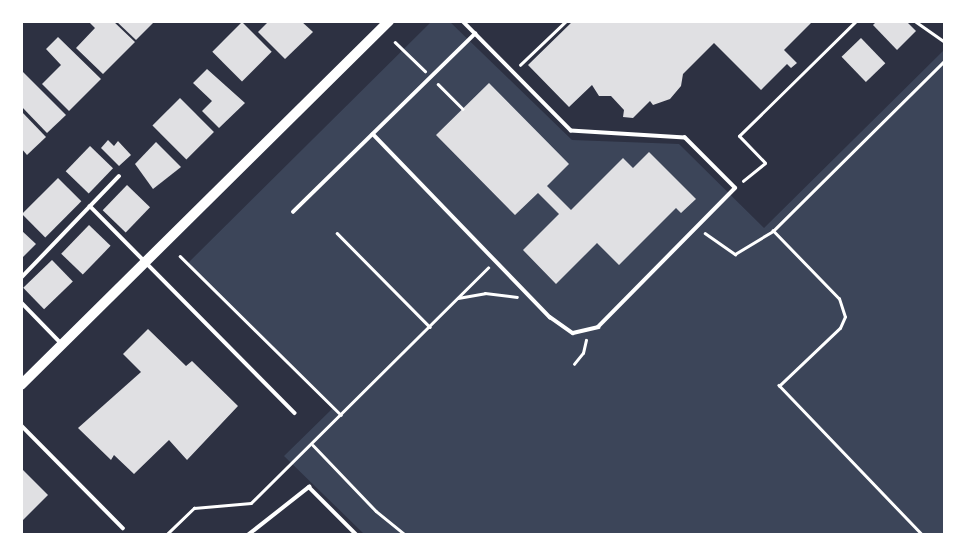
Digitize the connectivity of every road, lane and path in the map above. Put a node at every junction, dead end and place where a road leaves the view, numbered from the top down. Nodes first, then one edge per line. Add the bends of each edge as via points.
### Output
1 (389, 21) edge
2 (462, 21) edge
3 (566, 21) edge
4 (856, 21) edge
5 (915, 21) edge
6 (475, 34) junction
7 (945, 42) edge
8 (945, 60) edge
9 (513, 72) junction
10 (373, 134) junction
11 (119, 176) dead end
12 (735, 188) junction
13 (90, 206) junction
14 (293, 212) dead end
15 (697, 227) junction
16 (773, 231) junction
17 (337, 233) dead end
18 (180, 256) dead end
19 (495, 261) junction
20 (144, 264) junction
21 (21, 278) edge
22 (458, 298) junction
23 (21, 302) edge
24 (537, 304) junction
25 (430, 327) junction
26 (583, 333) junction
27 (62, 344) junction
28 (574, 364) dead end
29 (21, 385) edge
30 (295, 413) dead end
31 (341, 415) junction
32 (21, 425) edge
33 (312, 444) junction
34 (123, 528) dead end
35 (166, 535) edge
36 (248, 535) edge
37 (357, 535) edge
38 (406, 535) edge
39 (922, 535) edge

1 - 20 street
2 - 6 lane
3 - 9 path
4 - 12 path via 739,136 765,163
5 - 7 path
6 - 9 lane
6 - 10 lane
8 - 16 path
9 - 12 lane via 571,131 685,138
10 - 14 lane
10 - 19 lane
11 - 13 lane
12 - 15 lane
13 - 20 lane
13 - 21 lane
15 - 16 path via 735,254
15 - 26 lane via 598,327
16 - 39 path via 839,299 845,317 841,328 779,386
17 - 25 path
18 - 31 path
19 - 22 path
19 - 24 lane
20 - 27 street
20 - 30 lane
22 - 24 path via 485,293
22 - 25 path
23 - 27 lane
24 - 26 lane via 566,330
25 - 31 path
26 - 28 path via 586,347
27 - 29 street
31 - 33 path
32 - 34 lane
33 - 35 path via 251,503 194,508
33 - 38 path via 376,511
36 - 37 lane via 309,487

